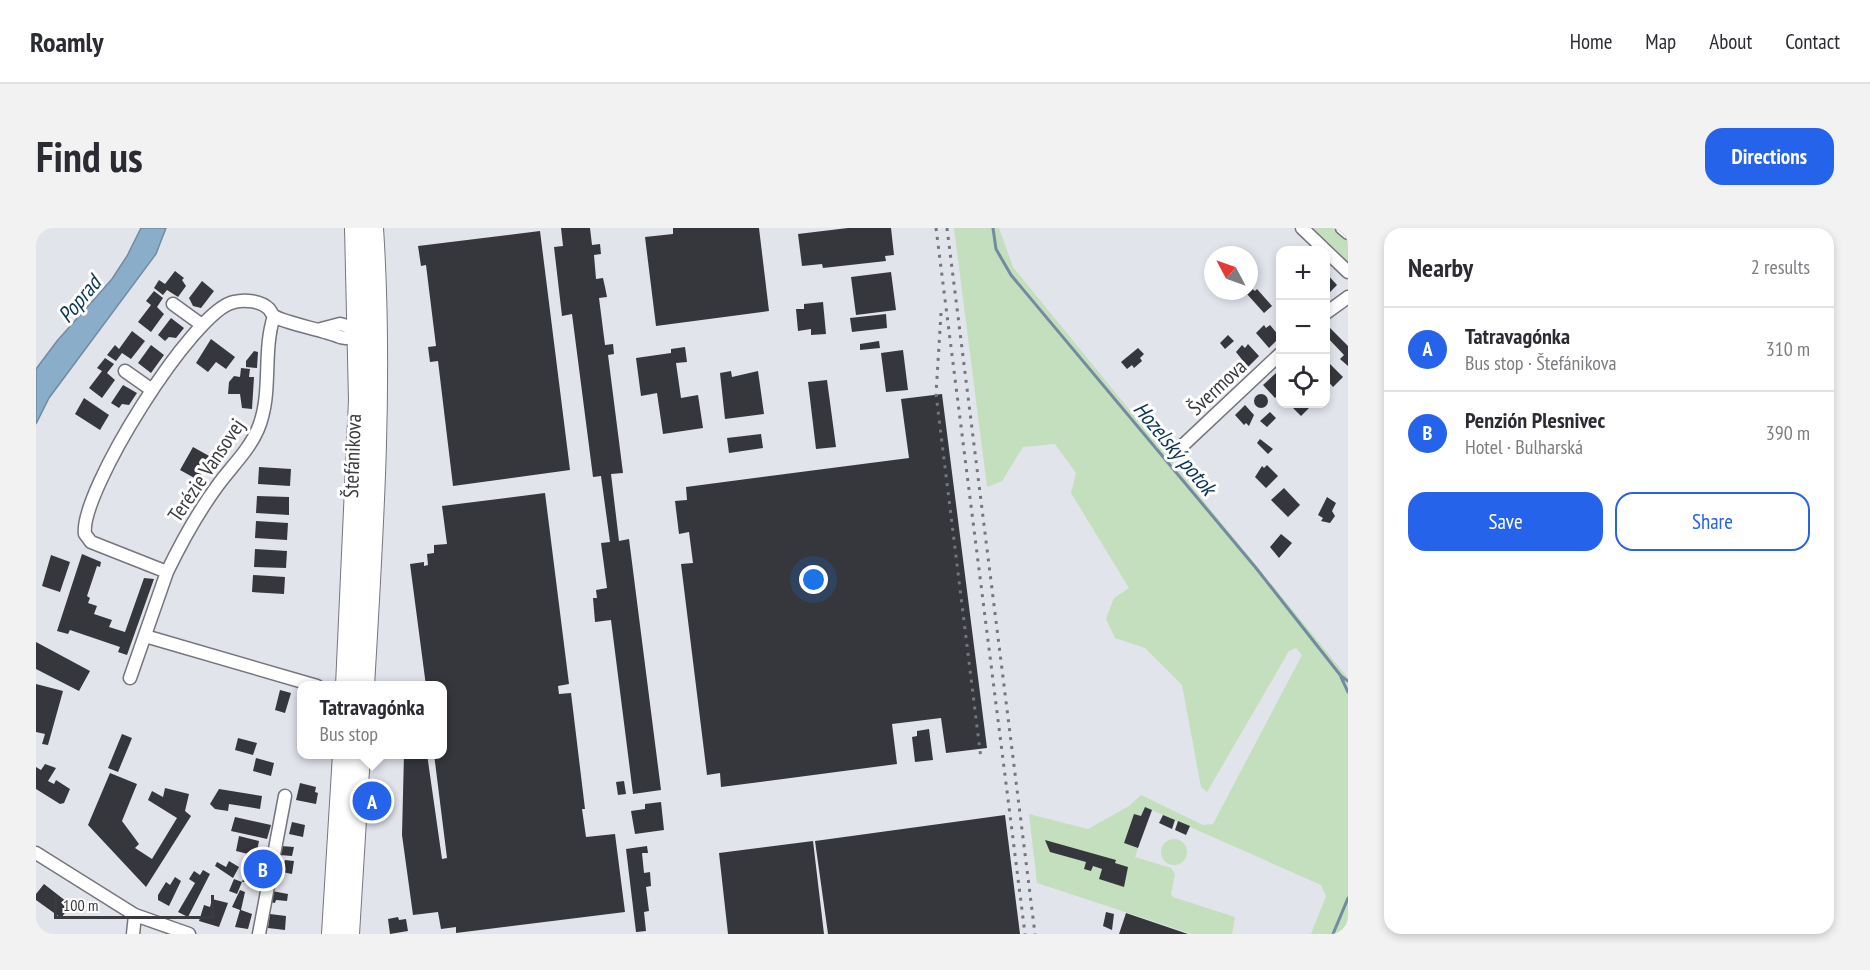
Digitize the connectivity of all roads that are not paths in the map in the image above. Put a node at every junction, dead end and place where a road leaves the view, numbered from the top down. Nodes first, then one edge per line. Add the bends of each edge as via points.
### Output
1 (355, 228) edge
2 (373, 228) edge
3 (1302, 228) edge
4 (1342, 228) edge
5 (1348, 233) edge
6 (1348, 272) edge
7 (1348, 297) edge
8 (173, 303) dead end
9 (1330, 310) edge
10 (274, 316) junction
11 (202, 325) junction
12 (358, 330) junction
13 (378, 331) junction
14 (1276, 359) edge
15 (125, 370) dead end
16 (152, 390) junction
17 (1180, 448) dead end
18 (167, 572) junction
19 (145, 636) junction
20 (130, 678) dead end
21 (300, 681) edge
22 (346, 681) edge
23 (364, 681) edge
24 (343, 759) edge
25 (360, 759) edge
26 (285, 796) dead end
27 (36, 853) edge
28 (135, 915) junction
29 (133, 934) edge
30 (189, 934) edge
31 (259, 934) edge
32 (332, 934) edge
33 (349, 934) edge

1 - 12 main road, Štefánikova
2 - 13 main road, Štefánikova
3 - 6 street
4 - 5 street
7 - 9 street
8 - 11 street
10 - 11 street via 259,303 234,301 217,309
10 - 12 street via 346,338
10 - 18 street, Terézie Vansovej via 258,430 200,511
11 - 16 street
12 - 13 street
12 - 22 main road, Štefánikova via 359,400
13 - 23 main road, Štefánikova via 377,464
14 - 17 street, Švermova
15 - 16 street
16 - 18 street via 111,460 84,525 92,542
18 - 19 street, Terézie Vansovej
19 - 20 street, Terézie Vansovej
19 - 21 street
24 - 32 main road
25 - 33 main road
26 - 31 street
27 - 28 street
28 - 29 street
28 - 30 street

